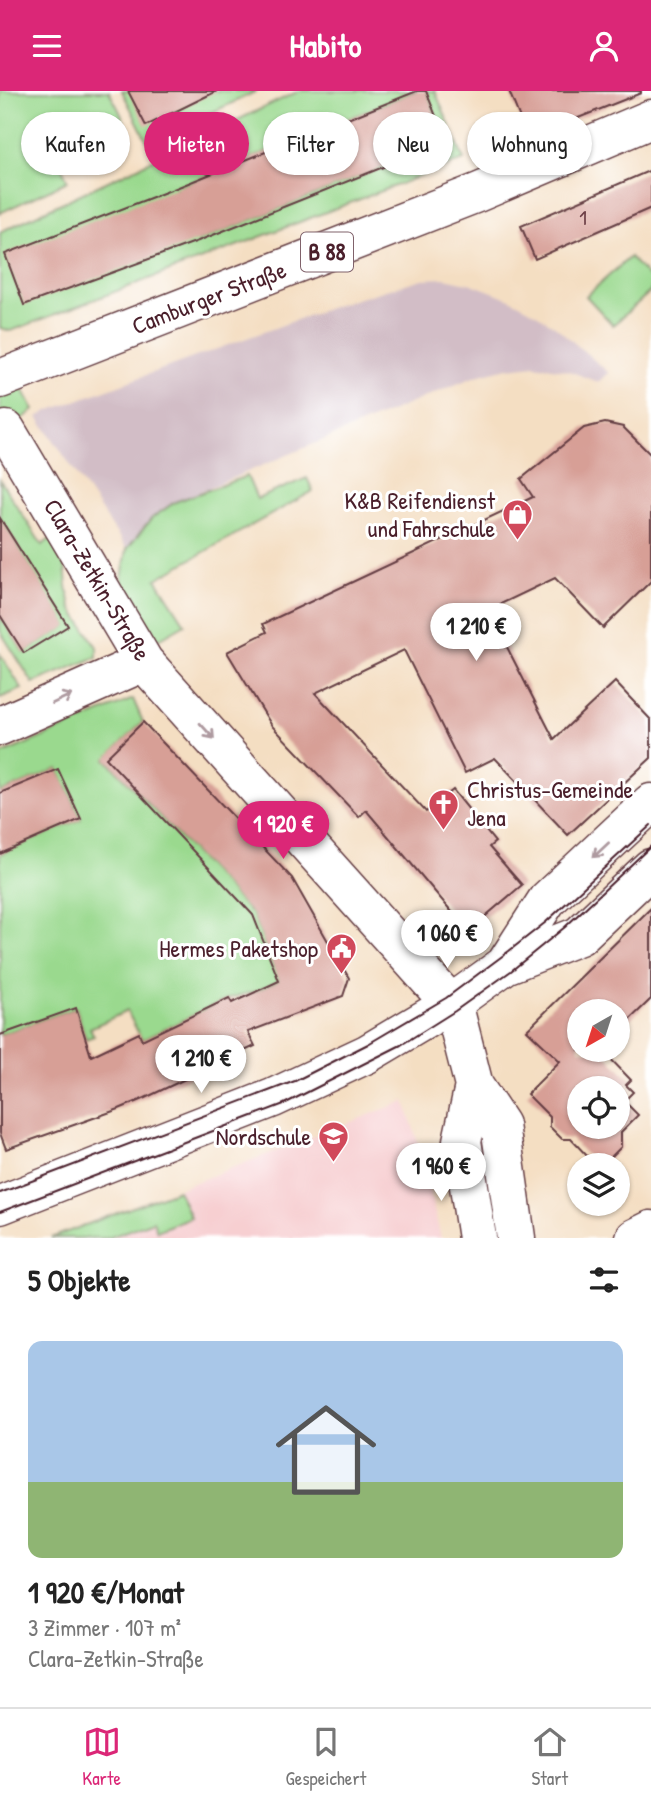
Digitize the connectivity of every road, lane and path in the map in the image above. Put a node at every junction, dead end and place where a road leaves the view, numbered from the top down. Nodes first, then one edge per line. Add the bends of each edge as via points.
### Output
1 (651, 119) edge
2 (0, 379) edge
3 (6, 430) dead end
4 (144, 661) junction
5 (0, 726) edge
6 (651, 803) edge
7 (651, 868) edge
8 (505, 965) junction
9 (451, 1004) junction
10 (474, 1086) junction
11 (0, 1205) edge
12 (651, 1230) edge
13 (477, 1238) edge
14 (516, 1238) edge
15 (635, 1238) edge

1 - 2 street, Camburger Straße / B 88 via 477,193
3 - 4 street, Clara-Zetkin-Straße
5 -> 4 street
4 -> 9 street, Clara-Zetkin-Straße
6 -> 8 street via 547,900
7 - 8 street via 579,936
8 - 9 street
9 - 10 street
9 - 11 street via 367,1053 273,1098
10 - 13 street via 462,1141
10 - 14 street via 500,1125
12 - 15 street

